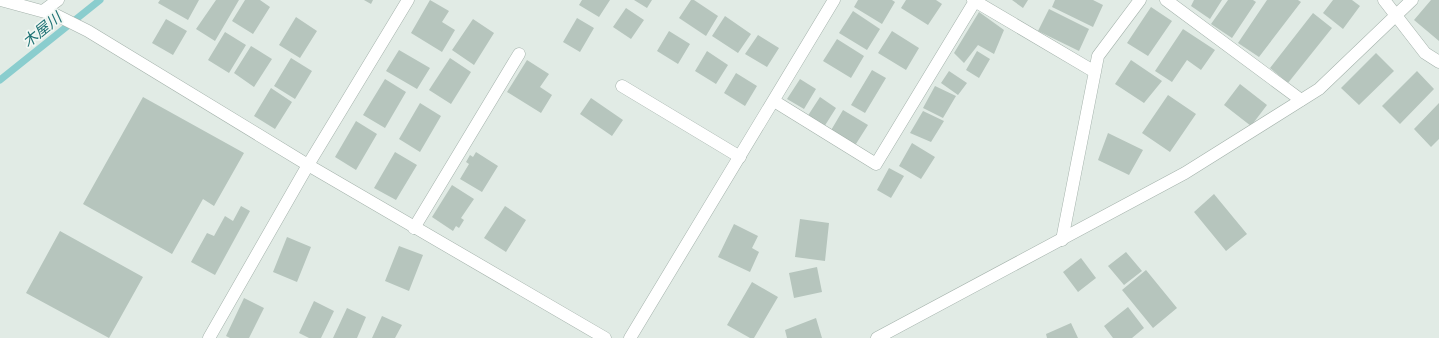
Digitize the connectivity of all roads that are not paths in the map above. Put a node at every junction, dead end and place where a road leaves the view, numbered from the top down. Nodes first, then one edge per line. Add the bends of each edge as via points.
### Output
1 (1, 0) edge
2 (58, 0) edge
3 (408, 0) edge
4 (834, 0) edge
5 (974, 0) edge
6 (1140, 0) edge
7 (1166, 0) edge
8 (1384, 0) edge
9 (1412, 0) edge
10 (43, 12) junction
11 (1395, 16) junction
12 (519, 54) dead end
13 (1439, 62) edge
14 (1095, 72) junction
15 (622, 86) dead end
16 (1301, 100) junction
17 (774, 101) junction
18 (740, 157) junction
19 (308, 165) junction
20 (414, 228) junction
21 (1062, 240) junction
22 (210, 338) edge
23 (605, 338) edge
24 (630, 338) edge
25 (877, 338) edge

1 - 10 street
2 - 10 street
3 - 19 street
4 - 17 street
5 - 14 street
5 - 17 street via 876,164
6 - 14 street via 1098,56
7 - 16 street
8 - 11 street
9 - 11 street
10 - 19 street via 56,15 88,31
11 - 13 street via 1425,53
11 - 16 street via 1319,89
12 - 20 street
14 - 21 street
15 - 18 street
16 - 21 street via 1185,173
17 - 18 street
18 - 24 street
19 - 20 street
19 - 22 street
20 - 23 street
21 - 25 street

